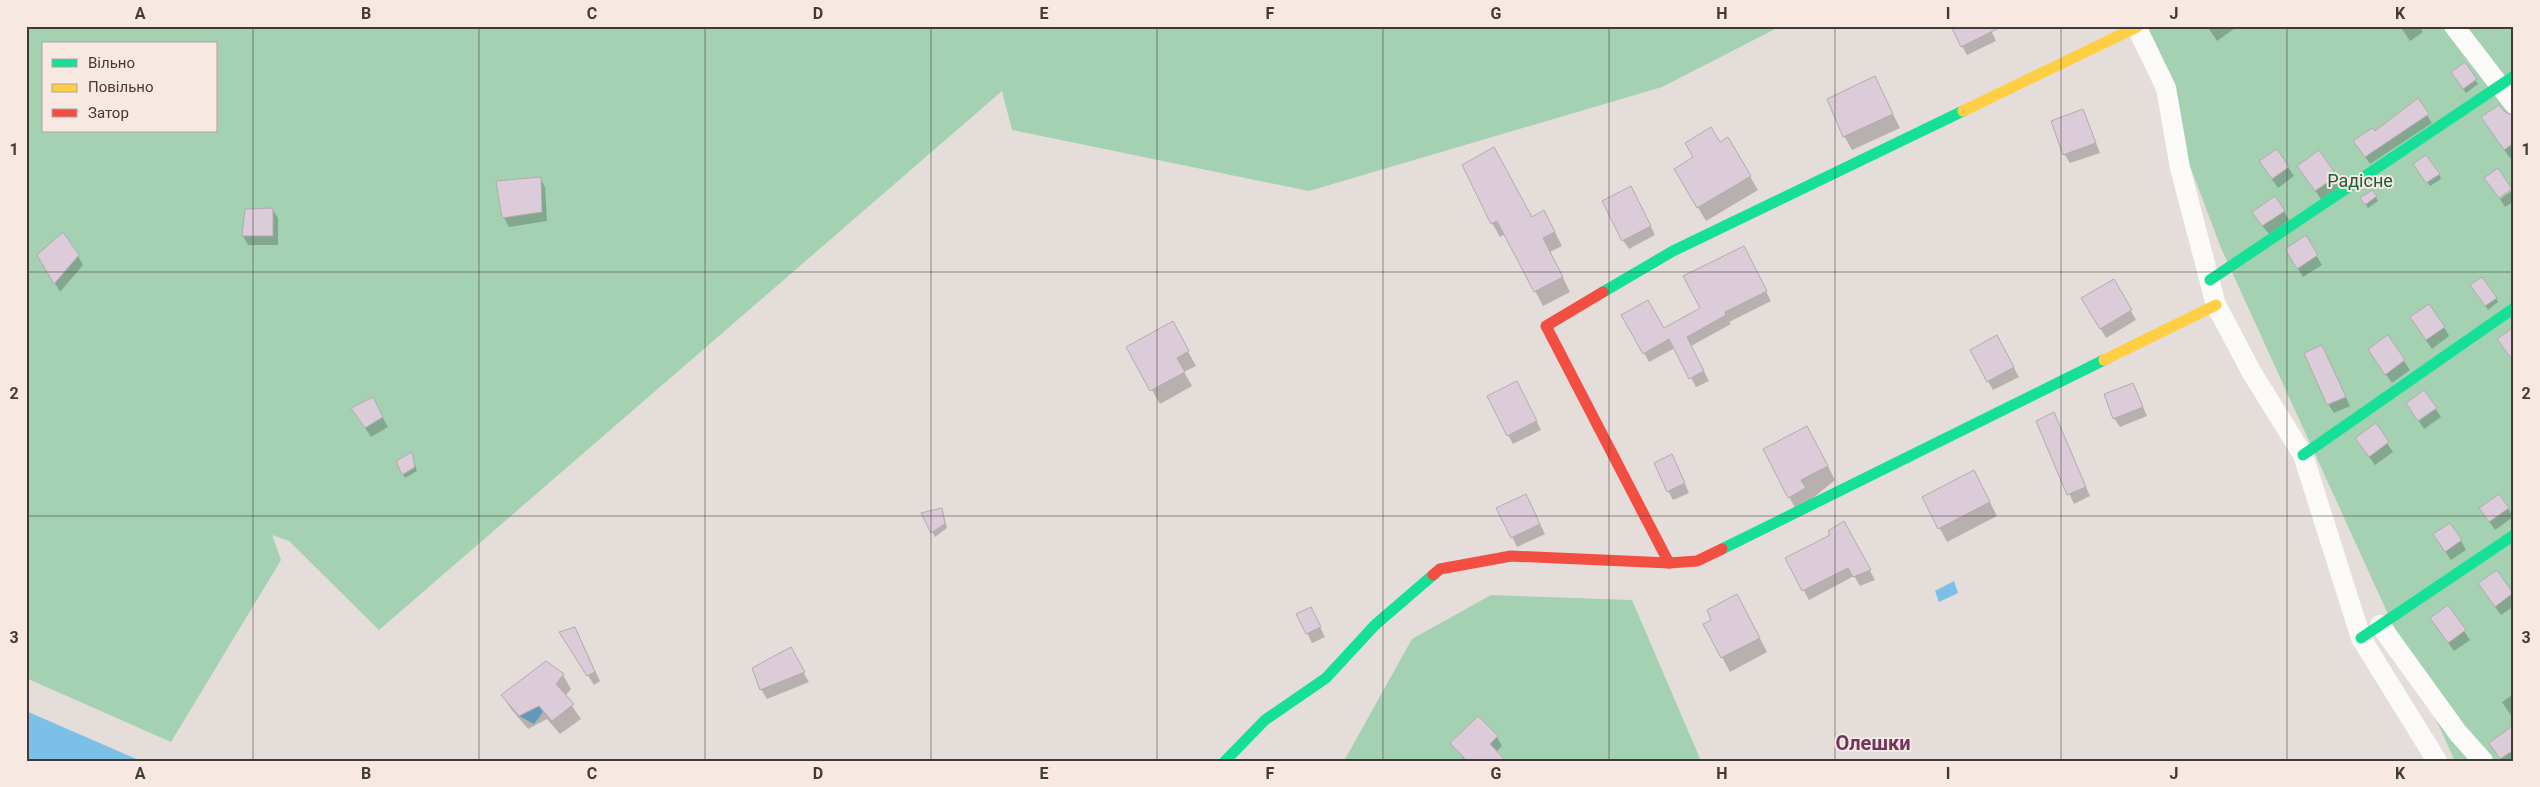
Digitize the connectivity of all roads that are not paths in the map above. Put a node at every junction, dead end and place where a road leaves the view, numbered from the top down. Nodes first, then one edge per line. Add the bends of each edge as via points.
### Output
1 (2137, 26) edge
2 (2454, 26) edge
3 (2507, 81) edge
4 (2514, 104) edge
5 (2210, 280) junction
6 (2216, 305) junction
7 (2514, 308) edge
8 (2303, 455) junction
9 (2514, 535) edge
10 (1669, 563) junction
11 (2380, 626) junction
12 (2361, 638) junction
13 (1225, 761) edge
14 (2437, 761) edge
15 (2483, 761) edge

1 - 5 street via 2166,88 2180,168
1 - 10 street via 1673,251 1546,326
2 - 3 street
3 - 4 street
3 - 5 street
5 - 6 street
6 - 8 street via 2252,374
6 - 10 street via 1697,561
7 - 8 street
8 - 12 street
9 - 11 street
10 - 13 street via 1511,556 1440,569 1375,625 1326,678 1265,720
11 - 12 street
11 - 15 street via 2458,733
12 - 14 street

